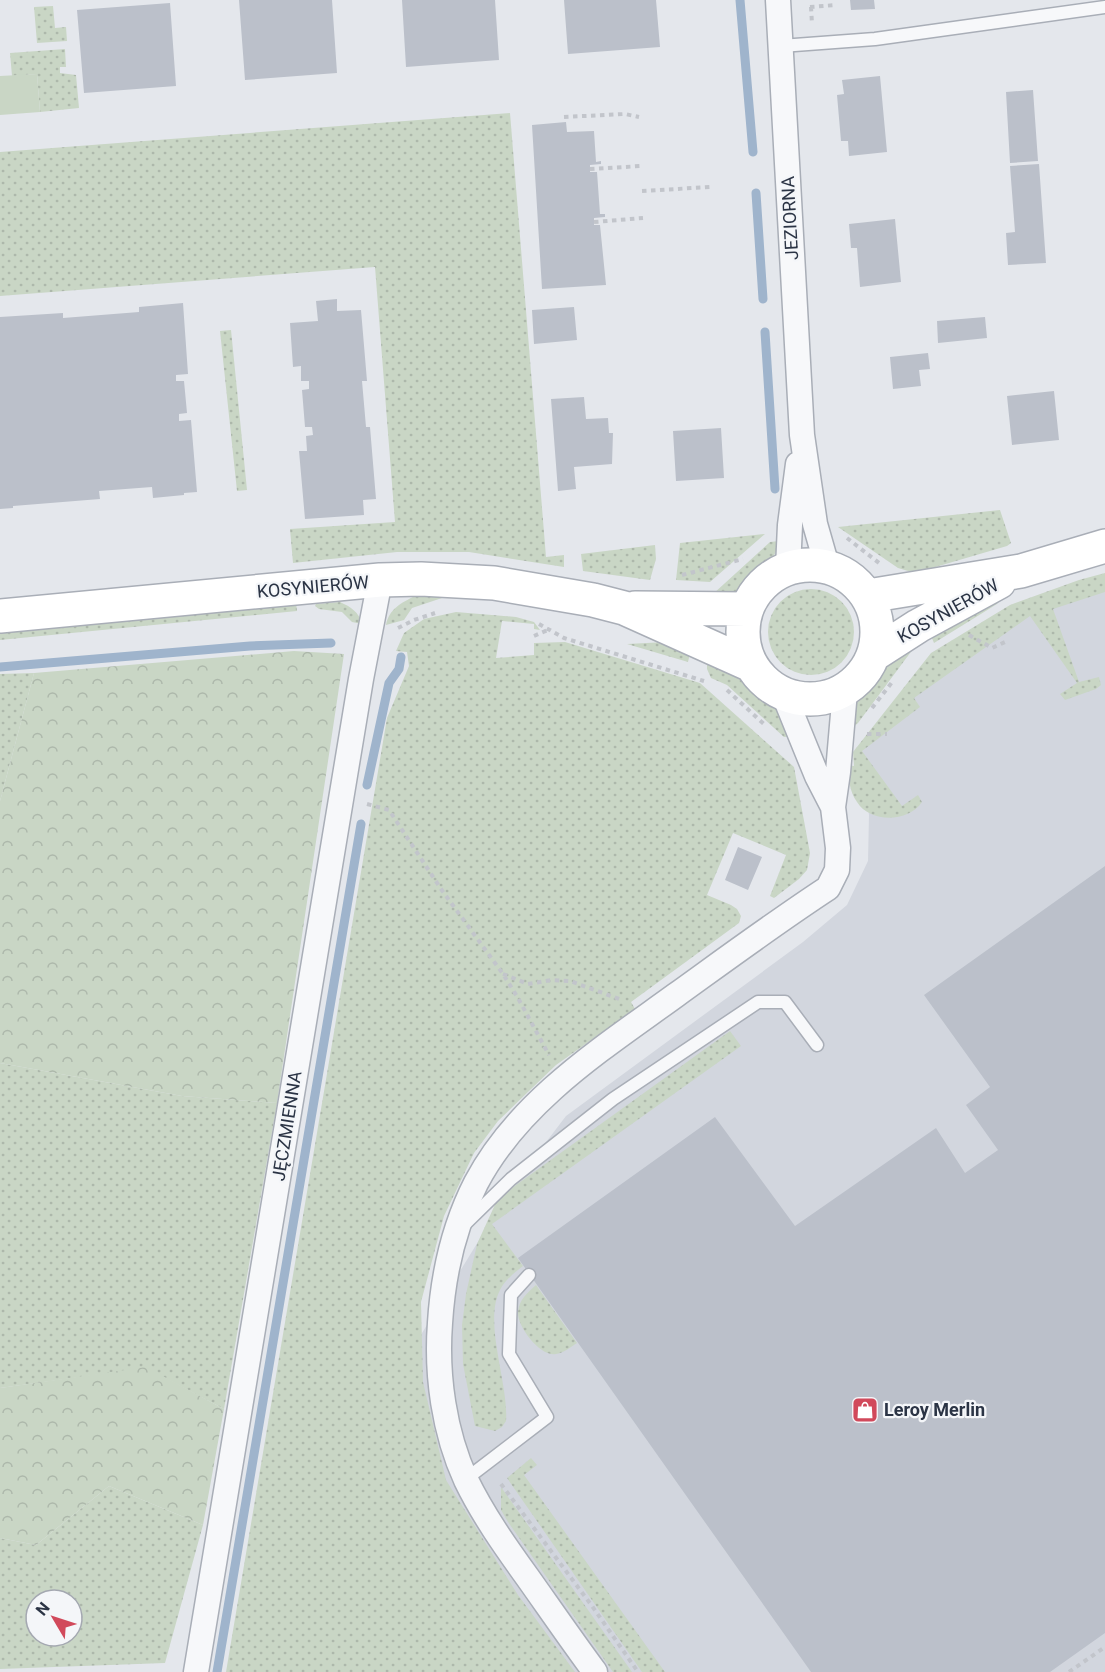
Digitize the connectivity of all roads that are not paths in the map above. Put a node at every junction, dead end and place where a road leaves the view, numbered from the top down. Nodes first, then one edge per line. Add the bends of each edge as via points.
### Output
1 (778, 0) edge
2 (1105, 7) edge
3 (781, 46) junction
4 (802, 435) junction
5 (1105, 546) edge
6 (827, 566) junction
7 (788, 568) junction
8 (1020, 570) junction
9 (380, 580) junction
10 (868, 596) junction
11 (624, 608) junction
12 (747, 609) junction
13 (0, 616) edge
14 (876, 653) junction
15 (751, 665) junction
16 (844, 691) junction
17 (784, 695) junction
18 (833, 807) junction
19 (817, 1045) dead end
20 (456, 1234) junction
21 (529, 1275) dead end
22 (466, 1479) junction
23 (196, 1672) edge
24 (595, 1672) edge

1 - 3 street, JEZIORNA
2 - 3 lane via 875,39
3 - 4 street, JEZIORNA
4 - 6 street, JEZIORNA via 815,524
4 - 7 street, JEZIORNA
5 - 8 main road, KOSYNIERÓW
6 - 7 main road via 807,564
6 - 10 main road via 850,577
7 - 12 main road via 771,578
8 - 10 main road, KOSYNIERÓW
8 - 14 main road, KOSYNIERÓW
9 - 11 main road, KOSYNIERÓW via 494,583
9 - 13 main road, KOSYNIERÓW
9 - 23 street, JĘCZMIENNA
10 - 14 main road via 879,633
11 - 12 main road, KOSYNIERÓW
11 - 15 main road, KOSYNIERÓW
12 - 15 main road via 743,638
14 - 16 main road via 864,675
15 - 17 main road via 765,683
16 - 17 main road via 825,699 804,700
16 - 18 street
17 - 18 street
18 - 20 street via 837,870 828,888 566,1077 535,1105 476,1183
19 - 20 lane via 785,1002 758,1002 613,1099 511,1179
20 - 22 street via 442,1287 438,1350 445,1418
21 - 22 lane via 511,1295 510,1354 547,1416
22 - 24 street via 495,1531

